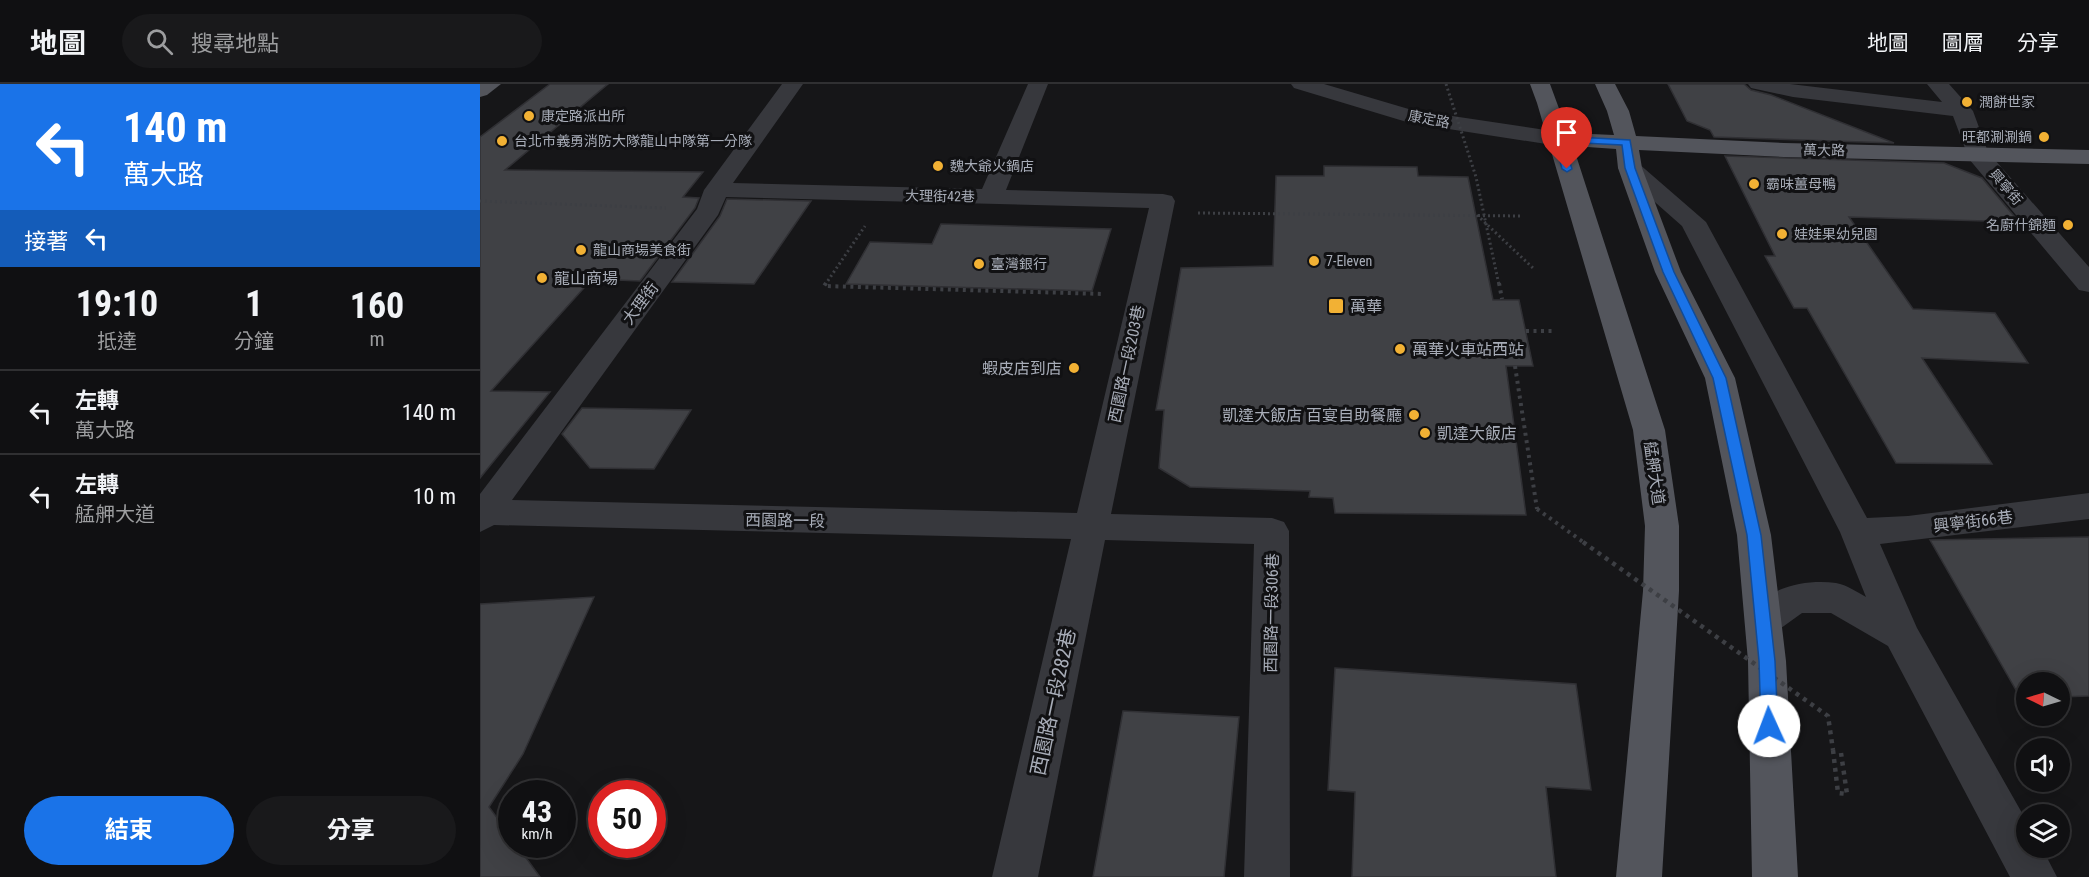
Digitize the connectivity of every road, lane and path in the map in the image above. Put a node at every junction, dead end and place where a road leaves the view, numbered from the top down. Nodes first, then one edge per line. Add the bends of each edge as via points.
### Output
1 (491, 84) edge
2 (794, 84) edge
3 (1038, 84) edge
4 (1301, 84) edge
5 (1446, 84) edge
6 (1540, 84) edge
7 (1605, 84) edge
8 (1758, 84) edge
9 (1937, 84) edge
10 (480, 91) edge
11 (1962, 111) junction
12 (1559, 139) junction
13 (1977, 154) junction
14 (1629, 155) junction
15 (2087, 159) edge
16 (720, 183) junction
17 (991, 196) junction
18 (480, 201) edge
19 (1162, 207) junction
20 (1477, 215) junction
21 (1522, 216) dead end
22 (862, 230) dead end
23 (1534, 269) dead end
24 (2089, 284) edge
25 (1140, 295) junction
26 (1502, 299) dead end
27 (1526, 331) dead end
28 (1552, 331) dead end
29 (1515, 366) dead end
30 (2089, 506) edge
31 (481, 514) edge
32 (1090, 528) junction
33 (1857, 532) junction
34 (1764, 620) junction
35 (1901, 635) junction
36 (1841, 753) dead end
37 (1015, 877) edge
38 (1267, 877) edge
39 (1639, 877) edge
40 (1774, 877) edge
41 (2034, 877) edge

1 - 10 main road
2 - 16 street, 大理街
3 - 17 street
4 - 12 street, 康定路 via 1410,116
5 - 26 path, bridge via 1476,177
6 - 12 main road, 艋舺大道
7 - 14 main road via 1618,111
8 - 11 street
9 - 11 street, 興寧街
11 - 13 street, 興寧街
12 - 14 main road, 萬大路
12 - 39 main road, 艋舺大道 via 1648,430 1662,526 1661,591
13 - 14 main road, 萬大路 via 1784,150
13 - 15 main road, 萬大路
13 - 24 street, 興寧街
14 - 33 street via 1693,222
14 - 34 main road via 1668,272 1720,378 1754,535
16 - 17 street, 大理街42巷
16 - 18 path
16 - 31 street, 大理街
17 - 19 street, 大理街42巷
19 - 20 path
19 - 25 street, 西園路一段203巷
20 - 21 path
20 - 23 path
22 - 25 path via 824,286
25 - 32 street, 西園路一段203巷
27 - 28 path
29 - 36 path, bridge via 1537,509 1828,716 1838,793 1847,794
30 - 33 street, 興寧街66巷
31 - 32 street, 西園路一段
32 - 37 street, 西園路一段282巷
32 - 38 street, 西園路一段306巷 via 1272,531
33 - 35 street
34 - 35 street via 1795,598 1837,598
34 - 40 main road
35 - 41 street

